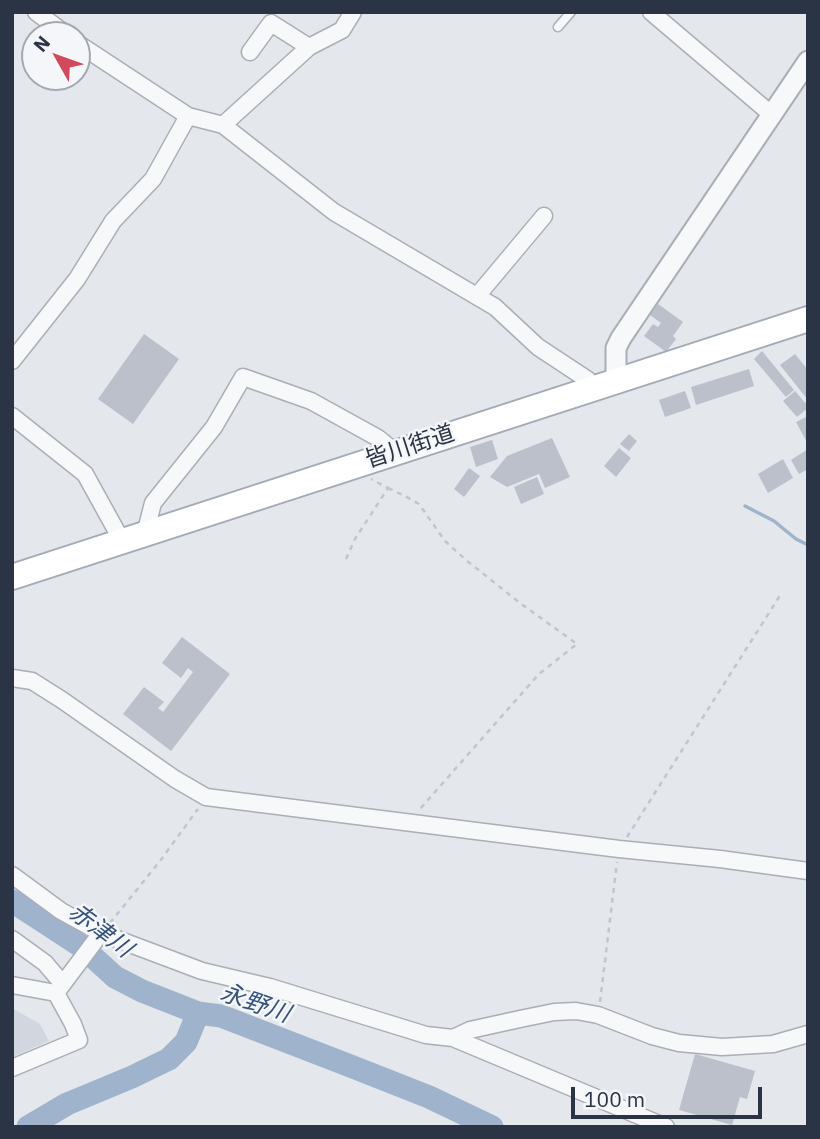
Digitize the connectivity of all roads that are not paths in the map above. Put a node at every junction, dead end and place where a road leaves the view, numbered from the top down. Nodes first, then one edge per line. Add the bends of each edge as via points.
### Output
1 (353, 12) edge
2 (570, 12) edge
3 (651, 12) edge
4 (558, 27) dead end
5 (309, 47) junction
6 (91, 52) edge
7 (250, 52) dead end
8 (808, 61) edge
9 (771, 114) junction
10 (188, 116) junction
11 (223, 125) junction
12 (544, 216) dead end
13 (477, 296) junction
14 (808, 319) edge
15 (12, 361) edge
16 (616, 381) junction
17 (590, 389) junction
18 (12, 416) edge
19 (396, 452) junction
20 (133, 537) junction
21 (13, 575) edge
22 (12, 678) edge
23 (808, 871) edge
24 (12, 875) edge
25 (99, 935) junction
26 (12, 939) edge
27 (63, 983) junction
28 (12, 985) edge
29 (808, 1034) edge
30 (453, 1038) junction
31 (12, 1068) edge
32 (666, 1127) edge

1 - 5 street via 342,30
2 - 4 lane
3 - 9 street
5 - 7 street via 271,23
5 - 11 street
6 - 10 street
8 - 9 street
9 - 16 street via 621,338 616,348
10 - 11 street
10 - 15 street via 153,179 113,221 77,279
11 - 13 street via 334,212
12 - 13 street
13 - 17 street via 538,347 588,380
14 - 16 main road, 皆川街道
16 - 17 main road, 皆川街道
17 - 19 main road, 皆川街道
18 - 20 street via 85,474
19 - 20 main road, 皆川街道
19 - 20 street via 311,401 243,377 214,427 153,503
20 - 21 main road, 皆川街道
22 - 23 street via 32,681 206,797
24 - 25 street
25 - 27 street
25 - 30 street via 202,971 271,987 426,1035
26 - 27 street
27 - 28 street
27 - 31 street via 79,1040
29 - 30 street via 773,1044 722,1047 679,1043 576,1011 470,1030
30 - 32 street

